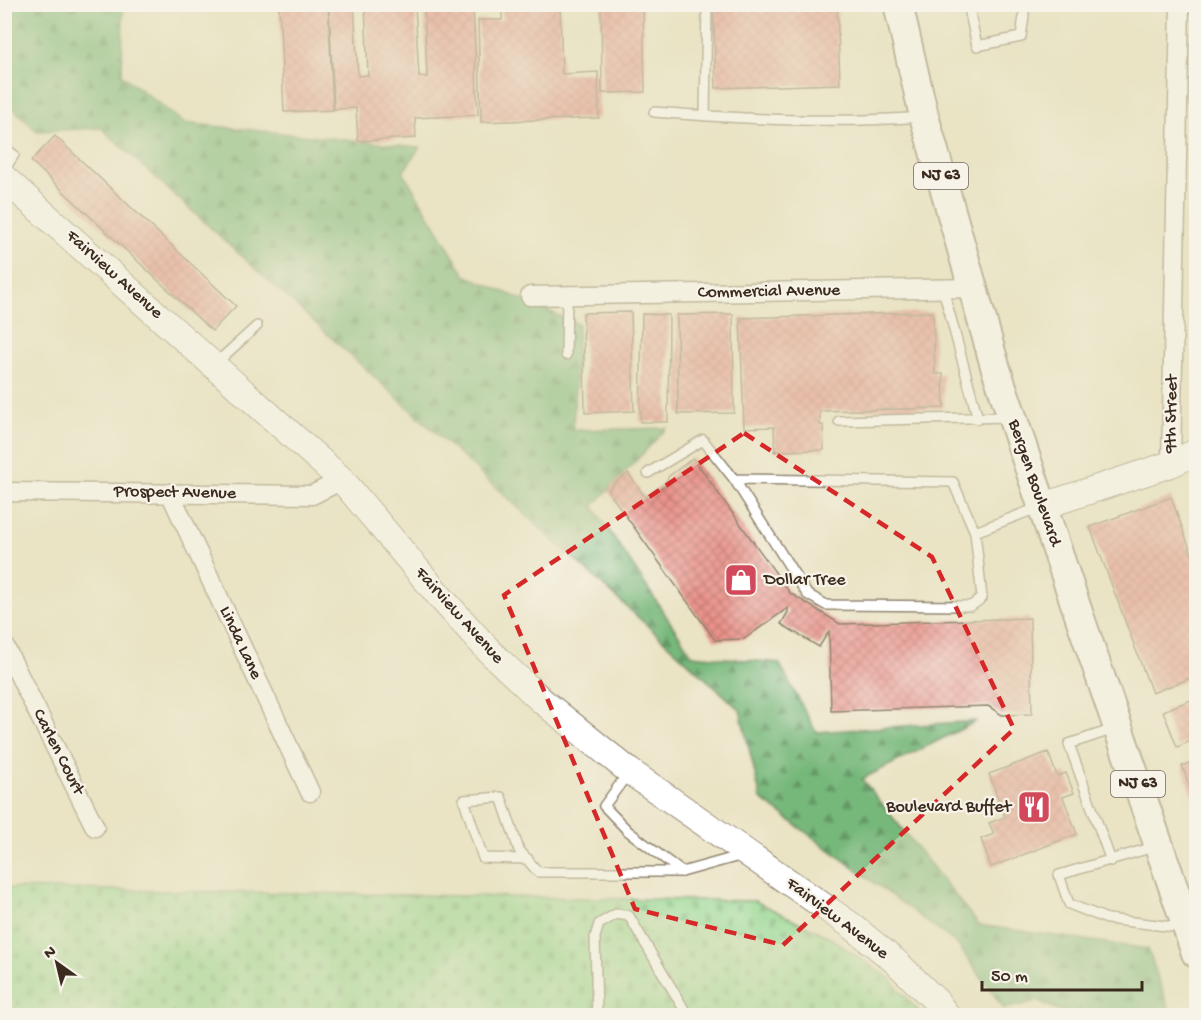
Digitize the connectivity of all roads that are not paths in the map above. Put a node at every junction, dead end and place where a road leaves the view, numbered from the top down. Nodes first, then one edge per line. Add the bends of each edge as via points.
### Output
1 (707, 4) edge
2 (898, 4) edge
3 (968, 4) edge
4 (1023, 4) edge
5 (1180, 4) edge
6 (654, 112) dead end
7 (705, 116) junction
8 (924, 116) junction
9 (4, 147) edge
10 (4, 170) edge
11 (4, 177) edge
12 (972, 288) junction
13 (942, 289) junction
14 (530, 296) dead end
15 (567, 297) junction
16 (257, 326) dead end
17 (566, 355) dead end
18 (214, 364) junction
19 (1012, 417) junction
20 (978, 419) junction
21 (839, 421) dead end
22 (1197, 452) edge
23 (1171, 464) junction
24 (648, 473) dead end
25 (1197, 474) edge
26 (734, 479) junction
27 (342, 480) junction
28 (4, 492) edge
29 (170, 493) junction
30 (1042, 507) junction
31 (975, 532) junction
32 (4, 645) edge
33 (1118, 728) junction
34 (630, 771) junction
35 (310, 792) dead end
36 (95, 827) dead end
37 (1159, 845) junction
38 (748, 854) junction
39 (528, 859) junction
40 (1111, 861) junction
41 (682, 872) junction
42 (1192, 941) edge
43 (597, 1016) edge
44 (688, 1016) edge
45 (947, 1016) edge

1 - 7 lane
2 - 8 main road, Bergen Boulevard / NJ 63
3 - 4 lane via 977,46 1021,37
5 - 23 street, 9th Street
6 - 7 lane
7 - 8 lane via 838,121
8 - 12 main road, Bergen Boulevard / NJ 63
9 - 10 lane via 14,155
11 - 18 main road, Fairview Avenue
12 - 13 street, Commercial Avenue
12 - 19 main road, Bergen Boulevard / NJ 63
13 - 15 street, Commercial Avenue
13 - 20 lane
14 - 15 street, Commercial Avenue
15 - 17 lane
16 - 18 lane
18 - 27 main road, Fairview Avenue
19 - 20 lane
19 - 30 main road, Bergen Boulevard / NJ 63
20 - 21 lane
22 - 23 main road
23 - 25 main road
23 - 30 main road
24 - 26 lane via 703,440
26 - 31 lane via 953,482
26 - 31 lane via 807,594 826,605 971,606 982,598
27 - 29 street, Prospect Avenue via 312,495
27 - 34 main road, Fairview Avenue via 490,652 541,700
28 - 29 street, Prospect Avenue
29 - 35 street, Linda Lane
30 - 31 lane
30 - 33 main road, Bergen Boulevard / NJ 63
32 - 36 street, Carlen Court
33 - 37 main road, Bergen Boulevard / NJ 63
33 - 40 lane via 1068,744
34 - 38 main road, Fairview Avenue
34 - 41 lane via 604,806 628,831
37 - 40 lane
37 - 42 main road, Bergen Boulevard / NJ 63
38 - 41 lane
38 - 45 main road, Fairview Avenue via 852,926 896,963
39 - 39 lane via 519,850 501,797 464,800 483,858
39 - 41 lane via 538,872
40 - 42 lane via 1059,875 1069,904 1107,919
43 - 44 lane via 595,937 599,924 616,915 629,916

